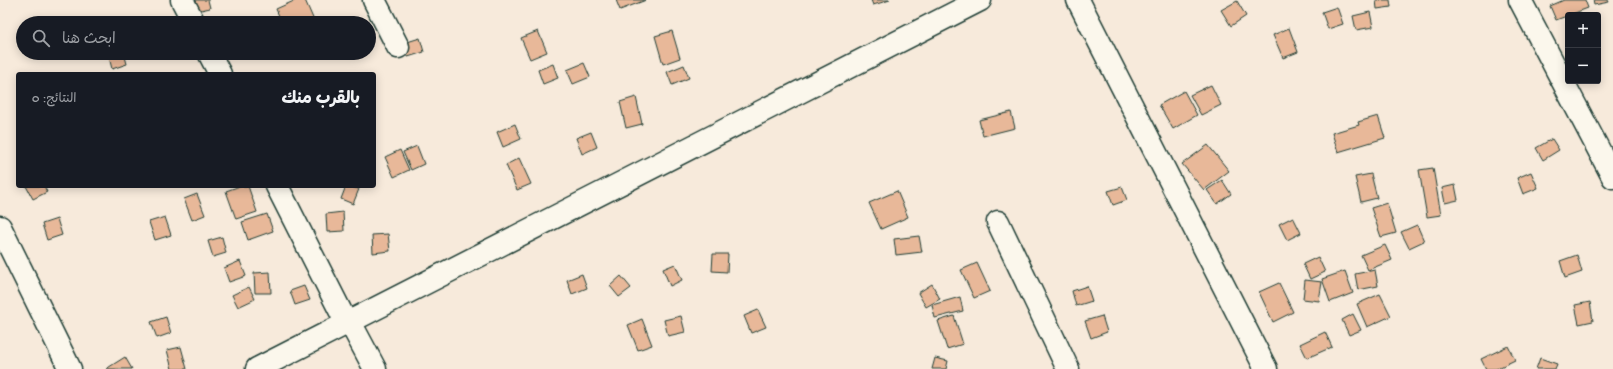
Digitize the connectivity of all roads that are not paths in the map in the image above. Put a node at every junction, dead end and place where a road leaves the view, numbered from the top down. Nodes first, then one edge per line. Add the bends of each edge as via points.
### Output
1 (182, 0) edge
2 (374, 0) edge
3 (980, 0) edge
4 (1078, 0) edge
5 (1520, 0) edge
6 (190, 16) edge
7 (398, 47) dead end
8 (213, 60) edge
9 (219, 72) edge
10 (1613, 177) edge
11 (277, 188) edge
12 (998, 222) dead end
13 (0, 227) edge
14 (348, 323) junction
15 (70, 369) edge
16 (257, 369) edge
17 (375, 369) edge
18 (1068, 369) edge
19 (1266, 369) edge

1 - 6 street
2 - 7 street
3 - 14 street
4 - 19 street
5 - 10 street
8 - 9 street
11 - 14 street
12 - 18 street
13 - 15 street
14 - 16 street
14 - 17 street

